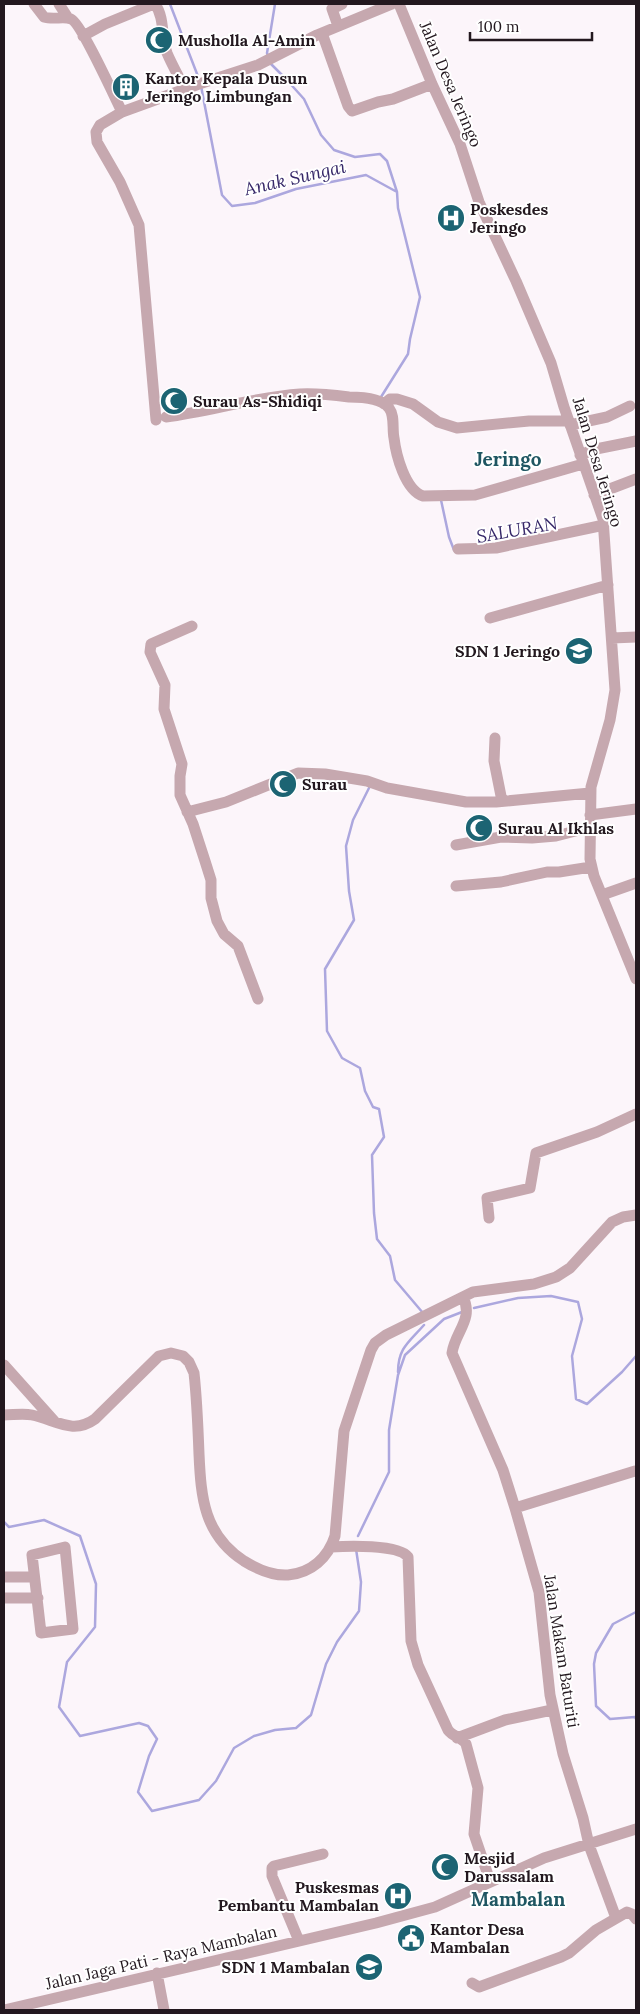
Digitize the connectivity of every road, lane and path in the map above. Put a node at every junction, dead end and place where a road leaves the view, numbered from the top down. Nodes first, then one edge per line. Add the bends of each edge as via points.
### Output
1 (34, 4) edge
2 (59, 4) edge
3 (155, 4) edge
4 (342, 4) edge
5 (392, 4) edge
6 (399, 4) edge
7 (68, 18) junction
8 (338, 26) junction
9 (322, 33) junction
10 (83, 36) junction
11 (432, 84) junction
12 (185, 88) junction
13 (122, 112) junction
14 (384, 404) junction
15 (630, 406) dead end
16 (569, 423) junction
17 (636, 441) edge
18 (582, 460) junction
19 (636, 479) edge
20 (594, 495) junction
21 (604, 525) junction
22 (458, 550) dead end
23 (608, 585) junction
24 (490, 618) dead end
25 (192, 626) dead end
26 (636, 637) edge
27 (612, 638) junction
28 (495, 738) dead end
29 (590, 793) junction
30 (502, 801) junction
31 (636, 809) edge
32 (187, 812) junction
33 (591, 821) junction
34 (456, 845) dead end
35 (591, 867) junction
36 (636, 883) edge
37 (456, 886) dead end
38 (602, 895) junction
39 (633, 958) edge
40 (636, 979) edge
41 (258, 999) dead end
42 (636, 1114) edge
43 (636, 1215) edge
44 (489, 1218) dead end
45 (463, 1297) junction
46 (4, 1365) edge
47 (4, 1415) edge
48 (55, 1422) junction
49 (635, 1471) dead end
50 (515, 1508) junction
51 (331, 1547) junction
52 (4, 1577) edge
53 (34, 1577) junction
54 (4, 1598) edge
55 (38, 1598) junction
56 (552, 1710) junction
57 (457, 1738) junction
58 (636, 1829) edge
59 (589, 1845) junction
60 (322, 1854) dead end
61 (490, 1881) junction
62 (616, 1918) junction
63 (636, 1919) edge
64 (299, 1941) junction
65 (157, 1974) junction
66 (472, 1983) dead end
67 (4, 2010) edge
68 (164, 2010) edge

1 - 7 street via 44,17 55,20
2 - 7 street
3 - 10 street
3 - 12 street via 163,26 167,53
4 - 8 street via 332,9
5 - 8 street
6 - 11 street, Jalan Desa Jeringo
7 - 10 street via 73,20
8 - 9 street
9 - 11 street via 352,111
9 - 12 street via 258,65
10 - 13 street
11 - 16 street, Jalan Desa Jeringo via 460,144 479,202 551,363
12 - 13 street
13 - 14 street via 100,125 96,132 97,142 120,182 138,225 161,419 302,394 358,397
14 - 16 street via 397,398 413,404 438,422 457,428 529,422
14 - 18 street via 392,416 400,465 412,488 421,496 475,495
15 - 16 street via 607,417
16 - 18 street, Jalan Desa Jeringo
17 - 18 street via 596,449
18 - 20 street, Jalan Desa Jeringo
19 - 20 street
20 - 21 street, Jalan Desa Jeringo
21 - 22 street via 496,548
21 - 23 street, Jalan Desa Jeringo
23 - 24 street
23 - 27 street, Jalan Desa Jeringo
25 - 32 street via 152,644 150,652 164,686 164,710 182,764 180,795
26 - 27 street
27 - 29 street, Jalan Desa Jeringo via 614,700
28 - 30 street via 494,761
29 - 30 street
29 - 33 street, Jalan Desa Jeringo
30 - 32 street via 452,800 367,781 298,773 226,802
31 - 33 street
32 - 41 street via 211,880 211,898 217,921 224,934 238,946
33 - 34 street via 556,836 501,837
33 - 35 street, Jalan Desa Jeringo
35 - 37 street
35 - 38 street, Jalan Desa Jeringo
36 - 38 street
38 - 39 street, Jalan Desa Jeringo
39 - 40 street, Jalan Desa Jeringo
42 - 44 street via 597,1132 536,1153 530,1188 487,1198
43 - 45 street via 612,1222 570,1268 556,1277 534,1284 481,1290
45 - 50 street, Jalan Makam Baturiti via 467,1314 452,1353 503,1470
45 - 51 street via 382,1337 372,1346 344,1431 336,1530
46 - 48 street
47 - 48 street via 29,1415
48 - 51 street via 72,1427 87,1425 155,1358 167,1353 183,1356 192,1365 194,1373 202,1495 210,1522 219,1537 246,1562 277,1574 298,1573 310,1568
49 - 50 street
50 - 56 street, Jalan Makam Baturiti via 542,1609
51 - 57 street via 369,1547 403,1552 408,1556 413,1649 446,1727
52 - 53 street
53 - 55 street
53 - 55 street via 32,1555 65,1547 73,1629 41,1633
54 - 55 street
56 - 57 street via 505,1720
56 - 59 street, Jalan Makam Baturiti
57 - 61 street via 466,1744 478,1788 474,1834
58 - 59 street, Jalan Jaga Pati - Raya Mambalan
59 - 61 street, Jalan Jaga Pati - Raya Mambalan via 551,1855
59 - 62 street, Jalan Makam Baturiti
60 - 64 street via 272,1868 272,1876
61 - 64 street, Jalan Jaga Pati - Raya Mambalan via 435,1907
62 - 63 street via 629,1912
62 - 66 street via 561,1957 479,1987
64 - 65 street, Jalan Jaga Pati - Raya Mambalan
65 - 67 street, Jalan Jaga Pati - Raya Mambalan
65 - 68 street

